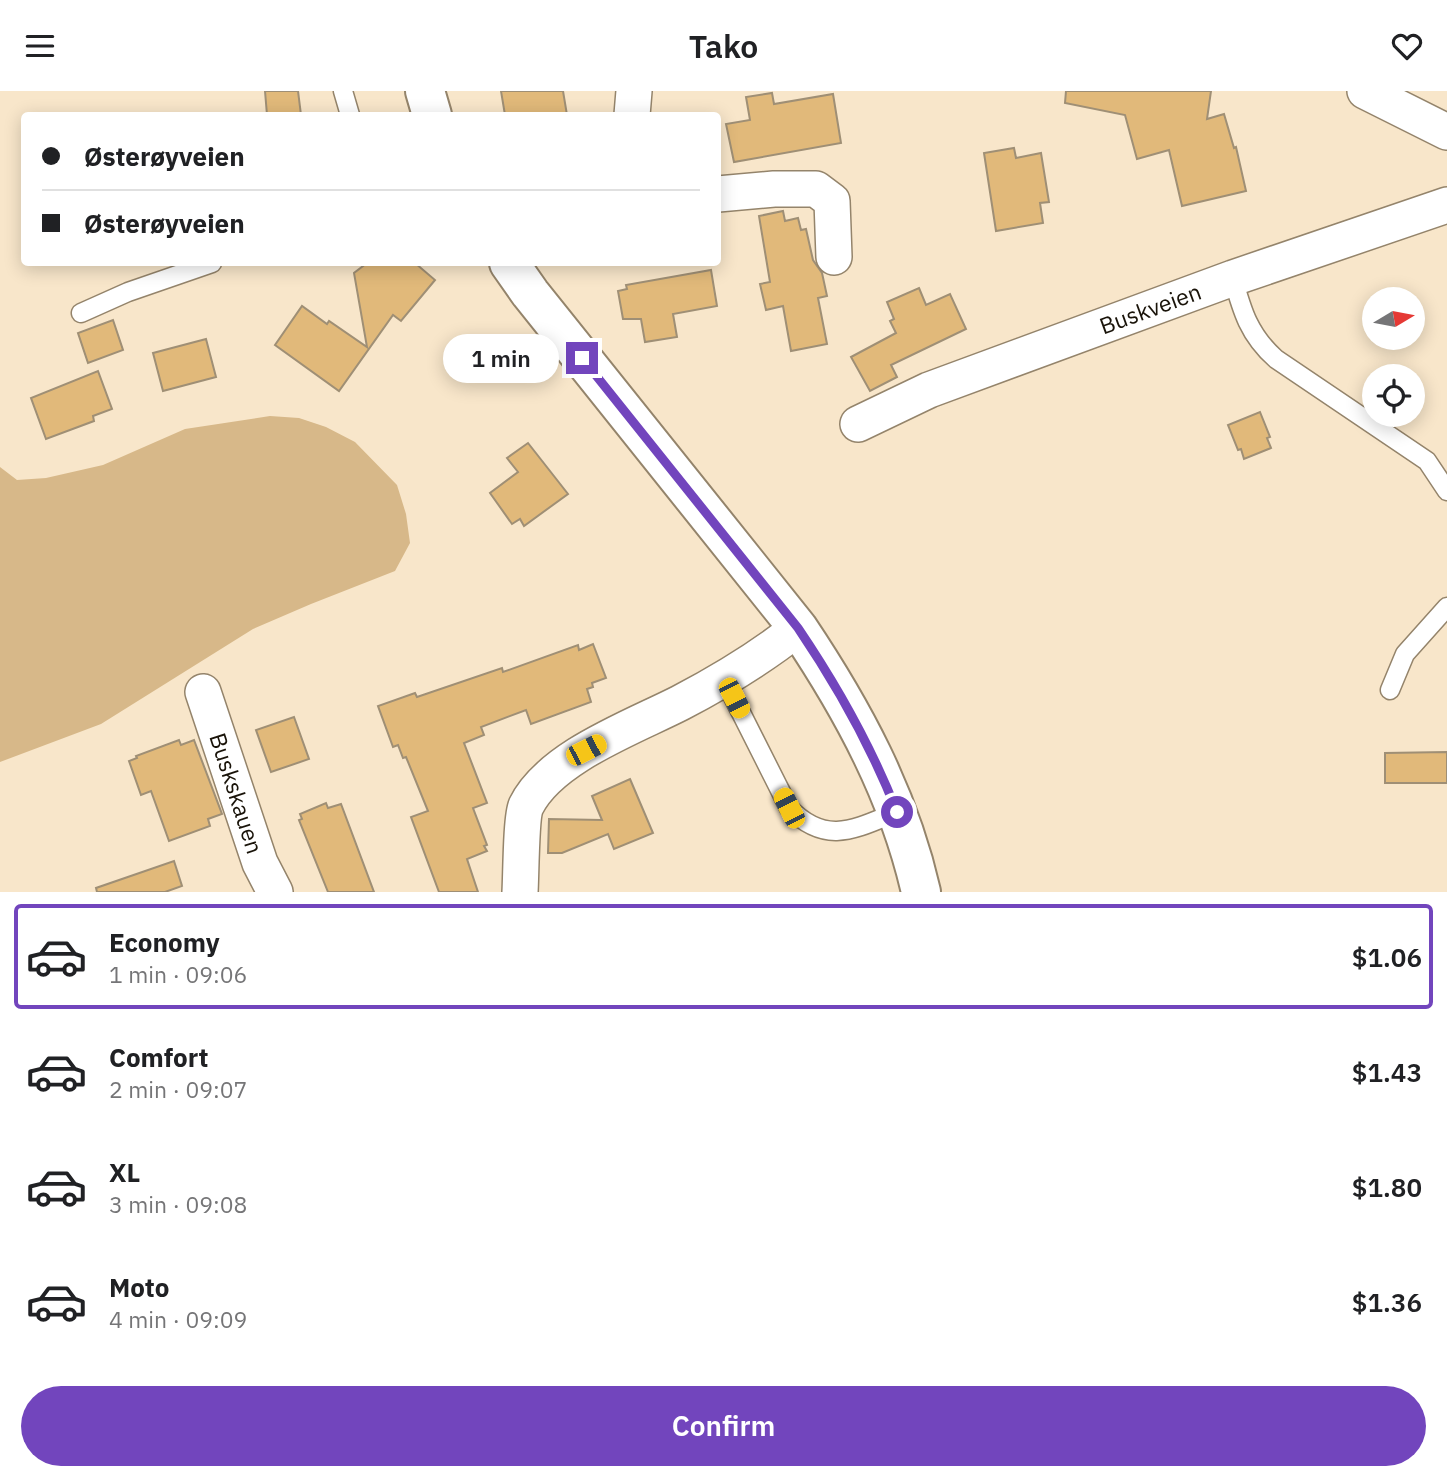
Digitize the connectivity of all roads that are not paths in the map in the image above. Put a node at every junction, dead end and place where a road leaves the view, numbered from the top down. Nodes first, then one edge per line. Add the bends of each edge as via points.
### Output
1 (342, 91) edge
2 (425, 91) edge
3 (634, 91) edge
4 (1365, 91) edge
5 (349, 112) edge
6 (431, 112) edge
7 (632, 112) edge
8 (1447, 132) edge
9 (721, 194) edge
10 (1447, 205) edge
11 (834, 257) dead end
12 (203, 266) edge
13 (511, 266) edge
14 (1233, 278) junction
15 (80, 313) dead end
16 (858, 424) dead end
17 (1427, 461) junction
18 (1447, 474) edge
19 (1447, 491) edge
20 (1447, 607) edge
21 (798, 628) junction
22 (723, 677) junction
23 (1390, 690) dead end
24 (203, 692) dead end
25 (897, 812) junction
26 (275, 892) edge
27 (520, 892) edge
28 (921, 892) edge

1 - 5 lane
2 - 6 main road
3 - 7 street
4 - 8 street
9 - 11 street via 816,189 832,201
10 - 14 street, Buskveien
12 - 15 lane
13 - 21 main road
14 - 16 street, Buskveien via 929,390
14 - 17 lane via 1243,315 1263,347
17 - 18 lane
17 - 19 lane
20 - 23 lane via 1405,654
21 - 22 street via 768,652
21 - 25 main road via 856,721
22 - 25 lane via 789,808 803,823 823,830 851,831
22 - 27 street via 586,750 549,776 525,808
24 - 26 street, Buskskauen via 260,863
25 - 28 main road

